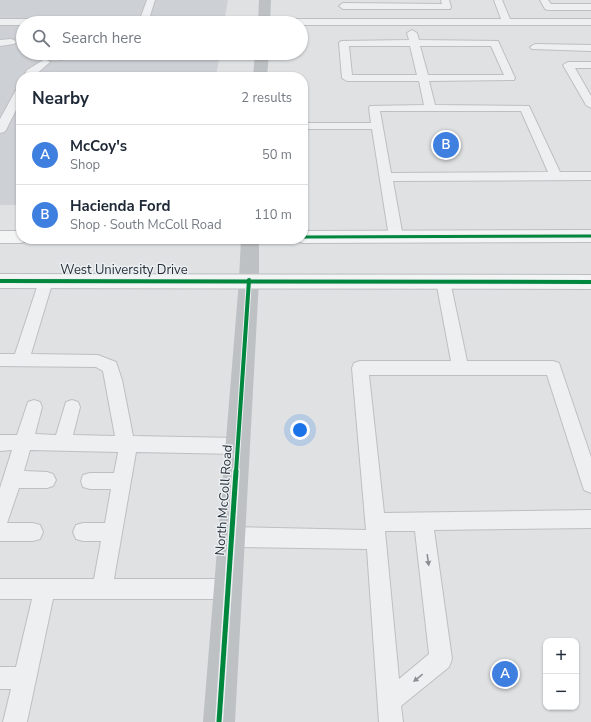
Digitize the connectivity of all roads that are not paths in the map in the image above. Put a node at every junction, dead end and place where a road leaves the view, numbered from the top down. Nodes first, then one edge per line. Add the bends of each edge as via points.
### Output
1 (151, 0) edge
2 (265, 0) edge
3 (445, 0) edge
4 (498, 0) edge
5 (544, 0) edge
6 (343, 3) edge
7 (591, 7) edge
8 (146, 16) edge
9 (264, 16) edge
10 (0, 22) edge
11 (16, 22) edge
12 (308, 22) edge
13 (345, 22) junction
14 (410, 22) junction
15 (508, 22) junction
16 (591, 22) edge
17 (11, 42) dead end
18 (415, 42) junction
19 (0, 43) edge
20 (535, 47) dead end
21 (591, 48) edge
22 (261, 60) edge
23 (45, 62) dead end
24 (591, 65) edge
25 (31, 72) edge
26 (260, 72) edge
27 (423, 78) junction
28 (588, 95) edge
29 (16, 100) edge
30 (591, 105) edge
31 (431, 109) junction
32 (308, 126) edge
33 (377, 126) junction
34 (0, 130) edge
35 (556, 176) junction
36 (591, 176) edge
37 (386, 177) junction
38 (591, 236) edge
39 (0, 237) edge
40 (16, 237) edge
41 (308, 237) edge
42 (396, 237) junction
43 (250, 244) edge
44 (249, 280) junction
45 (0, 281) edge
46 (46, 281) junction
47 (443, 281) junction
48 (591, 282) edge
49 (9, 363) edge
50 (460, 367) junction
51 (34, 406) dead end
52 (72, 407) dead end
53 (24, 442) junction
54 (0, 443) edge
55 (62, 443) junction
56 (126, 444) junction
57 (238, 446) junction
58 (12, 479) junction
59 (47, 480) dead end
60 (90, 481) dead end
61 (122, 481) junction
62 (591, 484) edge
63 (0, 517) edge
64 (591, 519) edge
65 (423, 521) junction
66 (376, 531) junction
67 (0, 532) edge
68 (33, 532) dead end
69 (83, 532) dead end
70 (112, 532) junction
71 (231, 537) junction
72 (0, 589) edge
73 (45, 589) junction
74 (228, 589) junction
75 (102, 590) junction
76 (0, 678) edge
77 (25, 678) junction
78 (390, 701) junction
79 (15, 722) edge
80 (219, 722) edge
81 (392, 722) edge

1 - 8 lane
2 - 9 street
3 - 6 lane via 447,7
4 - 15 lane
5 - 7 lane via 548,7
6 - 13 lane
10 - 11 lane
12 - 13 lane
13 - 14 lane
14 - 15 lane
14 - 18 lane
15 - 16 lane
17 - 19 lane
18 - 27 lane
18 - 27 lane via 344,43 347,78
18 - 27 lane via 496,43 510,78
20 - 21 lane
22 - 26 street
23 - 25 lane
24 - 28 lane via 568,65
27 - 31 lane
28 - 30 lane
29 - 34 lane
31 - 33 lane via 374,108
31 - 35 lane via 525,108
32 - 33 lane
33 - 37 lane
35 - 36 lane
35 - 37 lane
37 - 42 lane
38 - 42 main road
39 - 40 main road
41 - 42 main road
43 - 44 street, North McColl Road
44 - 46 main road, West University Drive
44 - 47 main road, West University Drive
44 - 57 street, North McColl Road
45 - 46 main road, West University Drive
46 - 49 lane
47 - 48 main road, West University Drive
47 - 50 lane
49 - 56 lane via 45,367 82,367 98,361 110,367
50 - 62 lane via 553,368
50 - 66 lane via 360,368
51 - 53 lane
52 - 55 lane
53 - 54 lane
53 - 55 lane
53 - 58 lane
55 - 56 lane
56 - 57 lane
56 - 61 lane
57 - 71 street, North McColl Road
58 - 59 lane
58 - 63 lane
60 - 61 lane
61 - 70 lane
64 - 65 lane
65 - 66 lane
65 -> 78 lane via 441,659
66 - 71 lane
66 - 78 lane
67 - 68 lane
69 - 70 lane
70 - 75 lane
71 - 74 street, North McColl Road
72 - 73 lane
73 - 75 lane
73 - 77 lane
74 - 75 lane
74 - 80 street, North McColl Road
76 - 77 lane
77 - 79 lane
78 - 81 lane

